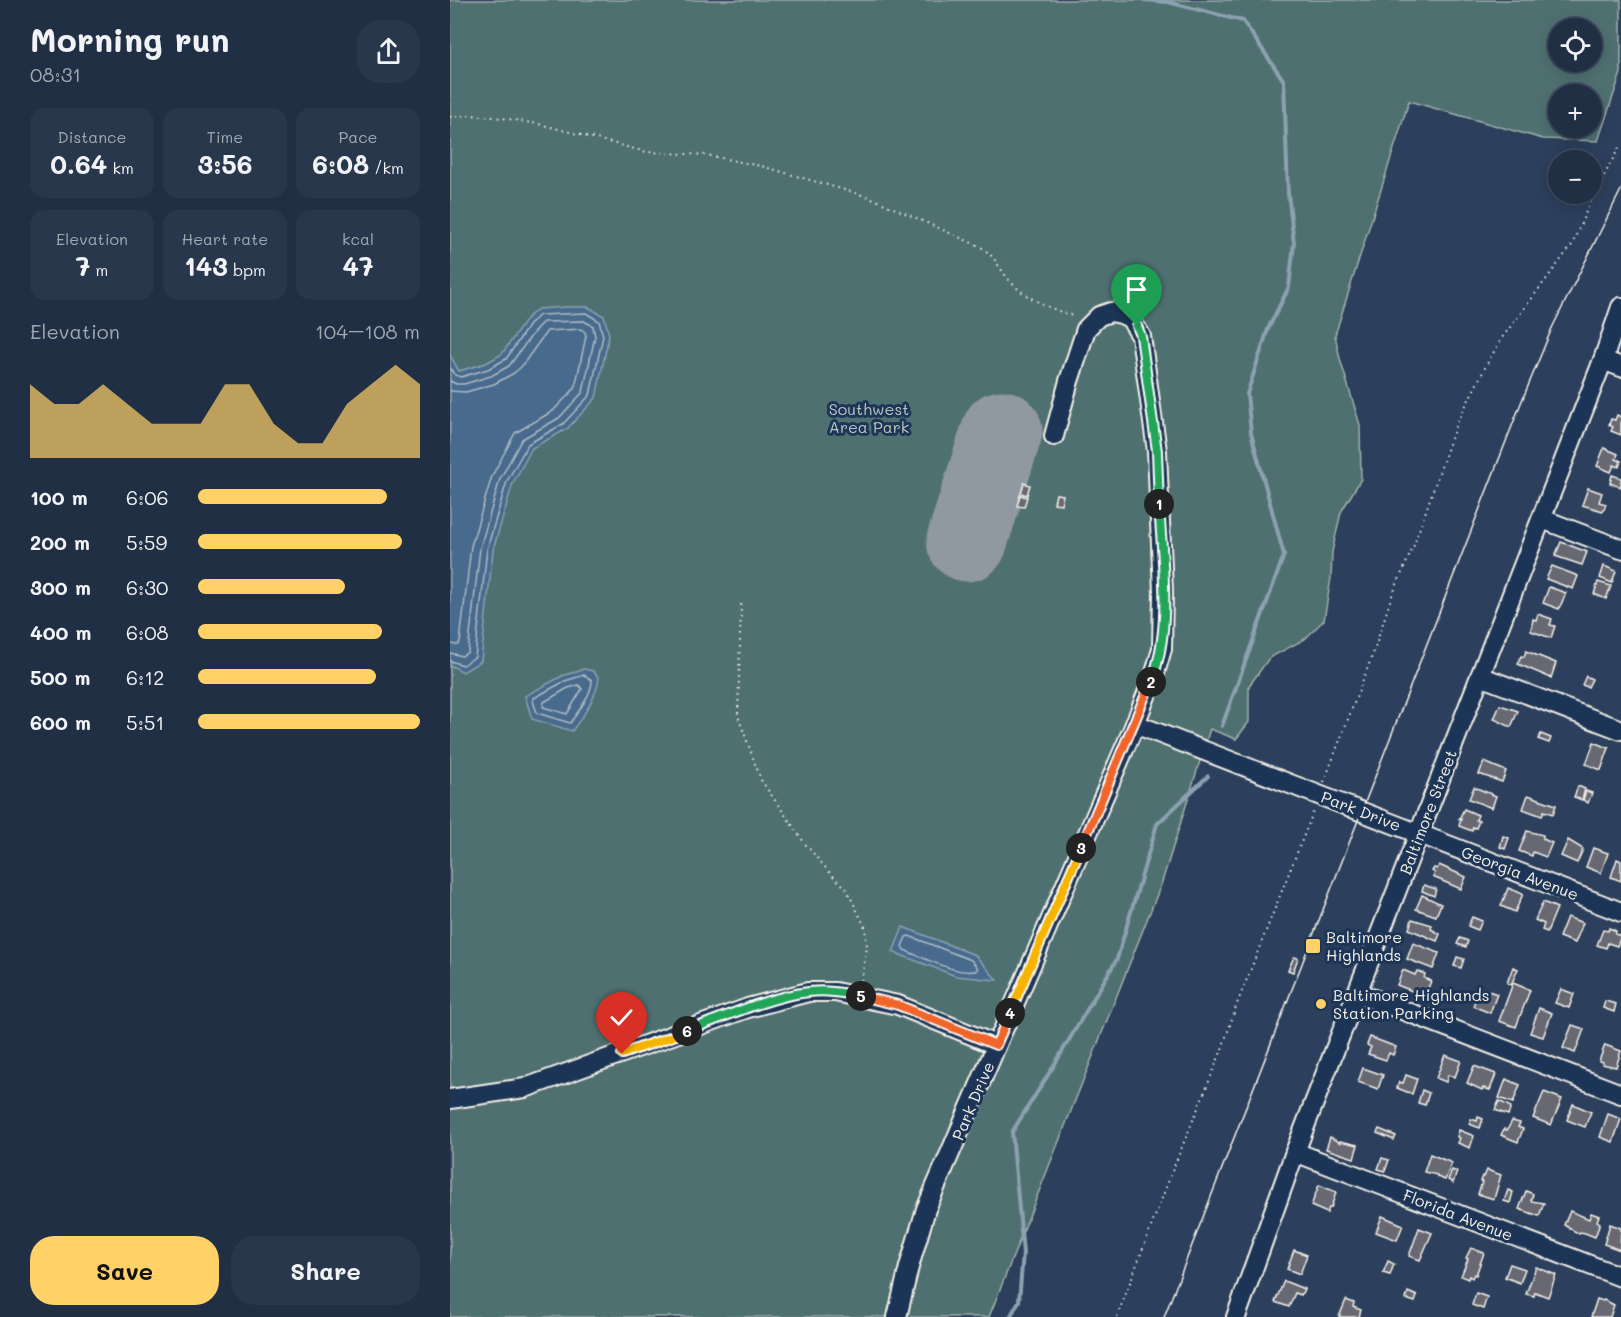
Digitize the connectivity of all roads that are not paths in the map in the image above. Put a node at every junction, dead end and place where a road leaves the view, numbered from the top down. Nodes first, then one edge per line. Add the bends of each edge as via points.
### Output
1 (1621, 308) edge
2 (1603, 360) junction
3 (1621, 367) edge
4 (1054, 436) dead end
5 (1542, 519) junction
6 (1621, 549) edge
7 (1480, 676) junction
8 (1135, 724) junction
9 (1621, 730) edge
10 (1419, 834) junction
11 (1621, 912) edge
12 (1358, 993) junction
13 (996, 1045) junction
14 (1621, 1094) edge
15 (450, 1099) edge
16 (1295, 1152) junction
17 (1621, 1277) edge
18 (1243, 1315) edge
19 (897, 1317) edge

1 - 2 street, Baltimore Street
2 - 3 street
2 - 5 street, Baltimore Street
4 - 8 street, Park Drive via 1086,329 1099,316 1111,312 1131,318 1141,336 1157,451 1163,617 1160,657
5 - 6 street
5 - 7 street, Baltimore Street
7 - 9 street
7 - 10 street, Baltimore Street
8 - 10 street, Park Drive
8 - 13 street, Park Drive
10 - 11 street, Georgia Avenue
10 - 12 street, Baltimore Street
12 - 14 street
12 - 16 street, Baltimore Street
13 - 15 street via 898,1005 835,992 808,992 748,1008 525,1088
13 - 19 street, Park Drive via 926,1209
16 - 17 street, Florida Avenue
16 - 18 street, Baltimore Street

